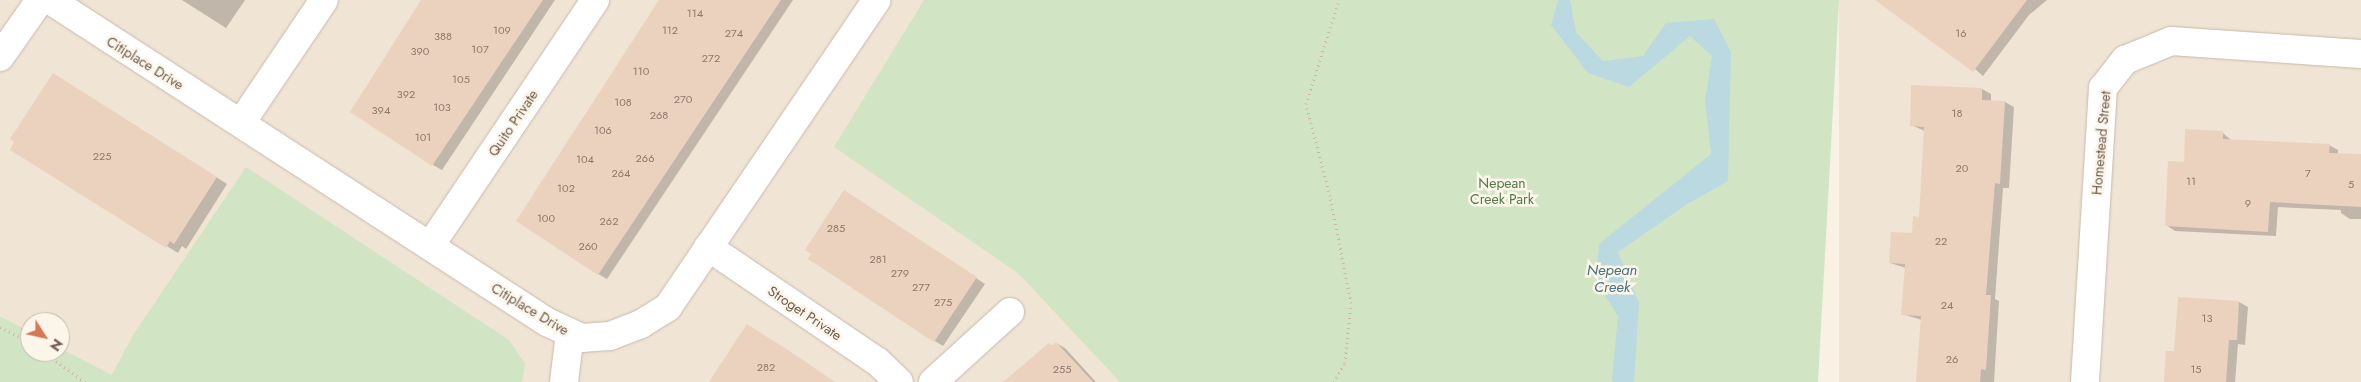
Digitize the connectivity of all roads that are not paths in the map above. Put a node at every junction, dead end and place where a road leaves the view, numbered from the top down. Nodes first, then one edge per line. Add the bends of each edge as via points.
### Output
1 (40, 0) edge
2 (50, 0) edge
3 (324, 0) edge
4 (595, 0) edge
5 (877, 0) edge
6 (2361, 54) edge
7 (0, 57) edge
8 (242, 123) junction
9 (430, 246) junction
10 (708, 247) junction
11 (1010, 312) dead end
12 (570, 333) junction
13 (564, 382) edge
14 (899, 382) edge
15 (933, 382) edge
16 (2085, 382) edge

1 - 7 street
2 - 8 street, Citiplace Drive
3 - 8 street
4 - 9 street, Quito Private
5 - 10 street, Citiplace Drive
6 - 16 street, Homestead Street via 2171,41 2125,60 2103,88
8 - 9 street, Citiplace Drive
9 - 12 street, Citiplace Drive via 547,322
10 - 12 street, Citiplace Drive via 668,307 641,324 610,336 581,338
10 - 14 street, Stroget Private via 878,362
11 - 15 street
12 - 13 street

